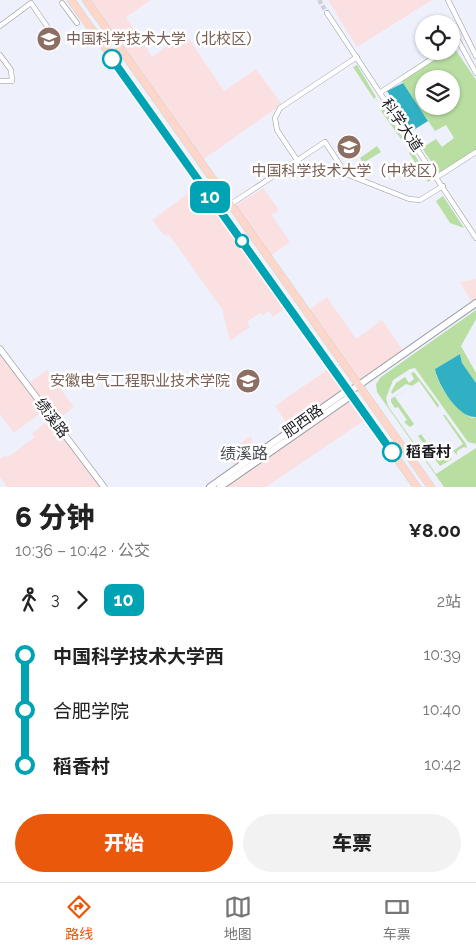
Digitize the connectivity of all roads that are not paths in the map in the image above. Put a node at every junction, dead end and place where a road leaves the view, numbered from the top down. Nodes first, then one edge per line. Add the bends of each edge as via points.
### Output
1 (71, 0) edge
2 (86, 0) edge
3 (448, 0) edge
4 (62, 3) dead end
5 (327, 13) tunnel mouth
6 (76, 23) dead end
7 (0, 26) edge
8 (56, 38) dead end
9 (460, 44) edge
10 (0, 55) edge
11 (476, 56) edge
12 (357, 57) junction
13 (430, 60) edge
14 (476, 73) edge
15 (0, 81) edge
16 (381, 92) junction
17 (476, 152) edge
18 (297, 160) junction
19 (437, 177) junction
20 (443, 186) junction
21 (231, 204) junction
22 (476, 238) edge
23 (476, 303) edge
24 (0, 349) edge
25 (360, 385) junction
26 (350, 393) junction
27 (104, 487) edge
28 (210, 487) edge
29 (220, 487) edge
30 (417, 487) edge
31 (431, 487) edge

1 - 26 main road
2 - 21 main road
3 - 11 street
4 - 6 street
5 - 12 street, 科学大道
7 - 8 street via 30,3
9 - 14 street
10 - 15 street via 11,70 12,81
12 - 16 street, 科学大道
12 - 18 street via 280,108 274,118 277,130
13 - 16 street
16 - 19 street, 科学大道
17 - 19 street
18 - 20 street via 325,142 346,174 409,199 420,200
18 - 21 street
19 - 20 street, 科学大道
20 - 22 street, 科学大道
21 - 25 main road
23 - 25 main road, 肥西路
24 - 27 street, 绩溪路
25 - 26 main road, 肥西路
25 - 31 main road
26 - 28 main road, 肥西路
26 - 29 main road, 肥西路
26 - 30 main road

